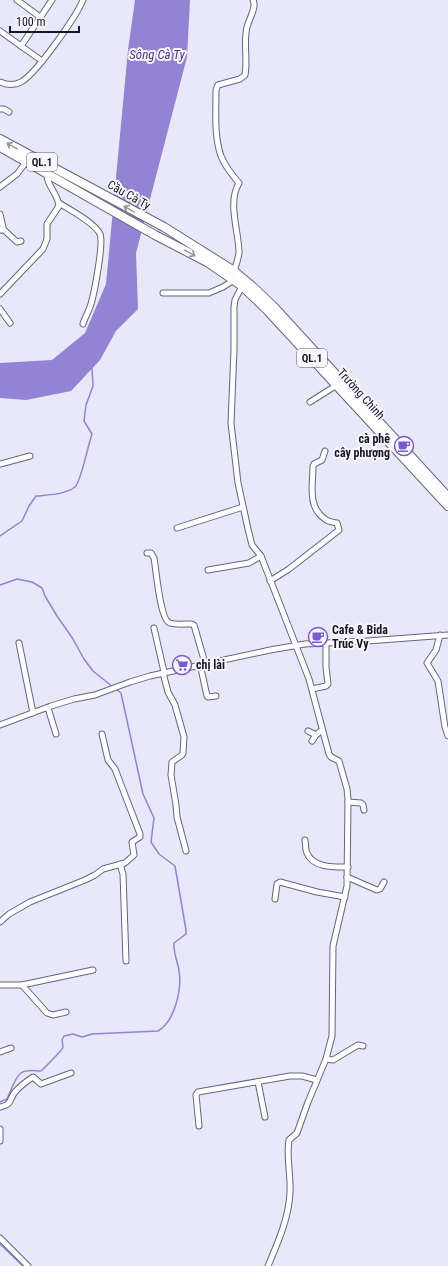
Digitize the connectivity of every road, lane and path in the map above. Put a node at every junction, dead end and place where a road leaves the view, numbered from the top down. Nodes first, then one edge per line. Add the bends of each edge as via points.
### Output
1 (17, 0) edge
2 (52, 0) edge
3 (82, 0) edge
4 (252, 0) edge
5 (40, 17) junction
6 (0, 31) edge
7 (21, 46) junction
8 (42, 61) junction
9 (0, 82) edge
10 (0, 109) edge
11 (8, 112) dead end
12 (0, 139) edge
13 (0, 147) edge
14 (26, 162) junction
15 (47, 173) junction
16 (0, 187) edge
17 (59, 203) junction
18 (0, 214) edge
19 (164, 227) joint
20 (1, 230) edge
21 (155, 235) joint
22 (21, 242) dead end
23 (234, 276) junction
24 (242, 286) junction
25 (163, 293) dead end
26 (0, 294) edge
27 (0, 309) edge
28 (10, 323) dead end
29 (83, 324) dead end
30 (336, 385) junction
31 (310, 402) dead end
32 (325, 451) dead end
33 (30, 456) dead end
34 (0, 464) edge
35 (448, 497) edge
36 (448, 506) edge
37 (243, 507) junction
38 (177, 528) dead end
39 (147, 552) dead end
40 (261, 556) junction
41 (208, 570) dead end
42 (270, 581) junction
43 (154, 628) dead end
44 (440, 635) junction
45 (448, 635) edge
46 (19, 643) dead end
47 (326, 643) junction
48 (296, 645) junction
49 (203, 664) junction
50 (164, 672) junction
51 (312, 689) junction
52 (216, 696) dead end
53 (48, 708) junction
54 (33, 713) junction
55 (0, 725) edge
56 (322, 730) junction
57 (308, 731) dead end
58 (56, 734) dead end
59 (102, 734) dead end
60 (316, 735) junction
61 (448, 736) edge
62 (312, 742) dead end
63 (348, 802) junction
64 (364, 810) dead end
65 (305, 840) dead end
66 (186, 851) dead end
67 (120, 864) junction
68 (348, 867) junction
69 (347, 877) junction
70 (384, 882) dead end
71 (345, 897) junction
72 (275, 899) dead end
73 (0, 922) edge
74 (126, 961) dead end
75 (93, 970) dead end
76 (0, 985) edge
77 (22, 985) junction
78 (66, 1012) dead end
79 (363, 1046) dead end
80 (11, 1048) dead end
81 (0, 1052) edge
82 (326, 1059) junction
83 (71, 1073) dead end
84 (317, 1080) junction
85 (258, 1082) junction
86 (0, 1108) edge
87 (265, 1117) dead end
88 (199, 1126) dead end
89 (0, 1129) edge
90 (0, 1141) edge
91 (0, 1238) edge
92 (28, 1266) edge
93 (268, 1266) edge

1 - 5 street
2 - 5 street
3 - 8 street
4 - 23 street via 254,5 246,34 245,75 240,79 218,85 216,90 216,133 219,147 225,165 239,183 234,207 239,254
5 - 7 street
6 - 7 street
7 - 8 street
8 - 9 street via 22,81 10,85
10 - 11 street via 4,108
19 -> 12 highway, Cầu Cà Ty / QL.1
13 - 14 highway, QL.1
14 - 15 highway, QL.1
14 - 16 street via 17,174
15 - 17 street via 48,182
15 - 21 highway, Cầu Cà Ty / QL.1
17 - 26 street via 47,224 47,239 43,249
17 - 29 street via 92,225 101,238 91,303
18 - 20 street
19 - 23 highway, Trường Chinh / QL.1
20 - 22 street via 17,242
21 -> 23 highway, Trường Chinh / QL.1
23 - 24 highway, Trường Chinh / QL.1
23 - 25 street via 222,287 209,293
23 - 35 highway, Trường Chinh / QL.1 via 253,287 273,306
24 - 30 highway, Trường Chinh / QL.1
24 - 37 street via 234,307 231,423
27 - 28 street
30 - 31 street
30 - 36 highway, Trường Chinh / QL.1
32 - 42 street via 322,460 313,466 313,504 325,520 337,524 339,530
33 - 34 street
37 - 38 street
37 - 40 street via 252,544
39 - 49 street via 154,558 161,606 166,621 194,625
40 - 41 street via 252,562
40 - 42 street
42 - 48 street
43 - 50 street
44 - 45 street
44 - 47 street
44 - 61 street via 436,650 427,663 438,681
46 - 54 street
47 - 48 street
47 - 51 street via 328,684
48 - 49 street
48 - 51 street
49 - 50 street
49 - 52 street via 207,696
50 - 53 street
50 - 66 street via 168,692 175,705 184,737 183,753 172,762 171,776 177,818
51 - 56 street
53 - 54 street
53 - 58 street
54 - 55 street
56 - 60 street
56 - 63 street via 330,756 338,761 348,791
57 - 60 street
59 - 67 street via 108,760 115,769 140,834 140,837 132,842 134,855
60 - 62 street
63 - 64 street via 361,803
63 - 68 street
65 - 68 street via 307,853 316,862 331,868
67 - 73 street via 102,868 85,880 30,902
67 - 74 street via 123,874
68 - 69 street
69 - 70 street via 377,890
69 - 71 street
71 - 72 street via 280,882 277,884
71 - 82 street via 333,946 332,1036
75 - 77 street
76 - 77 street
77 - 78 street via 47,1013 53,1015
79 - 82 street via 354,1046 333,1060
80 - 81 street
82 - 84 street
83 - 86 street via 41,1084 33,1077 15,1092 11,1103
84 - 85 street via 297,1076
84 - 93 street via 297,1132 289,1140 288,1206 284,1227
85 - 87 street
85 - 88 street via 198,1092 196,1095
89 - 90 street
91 - 92 street

